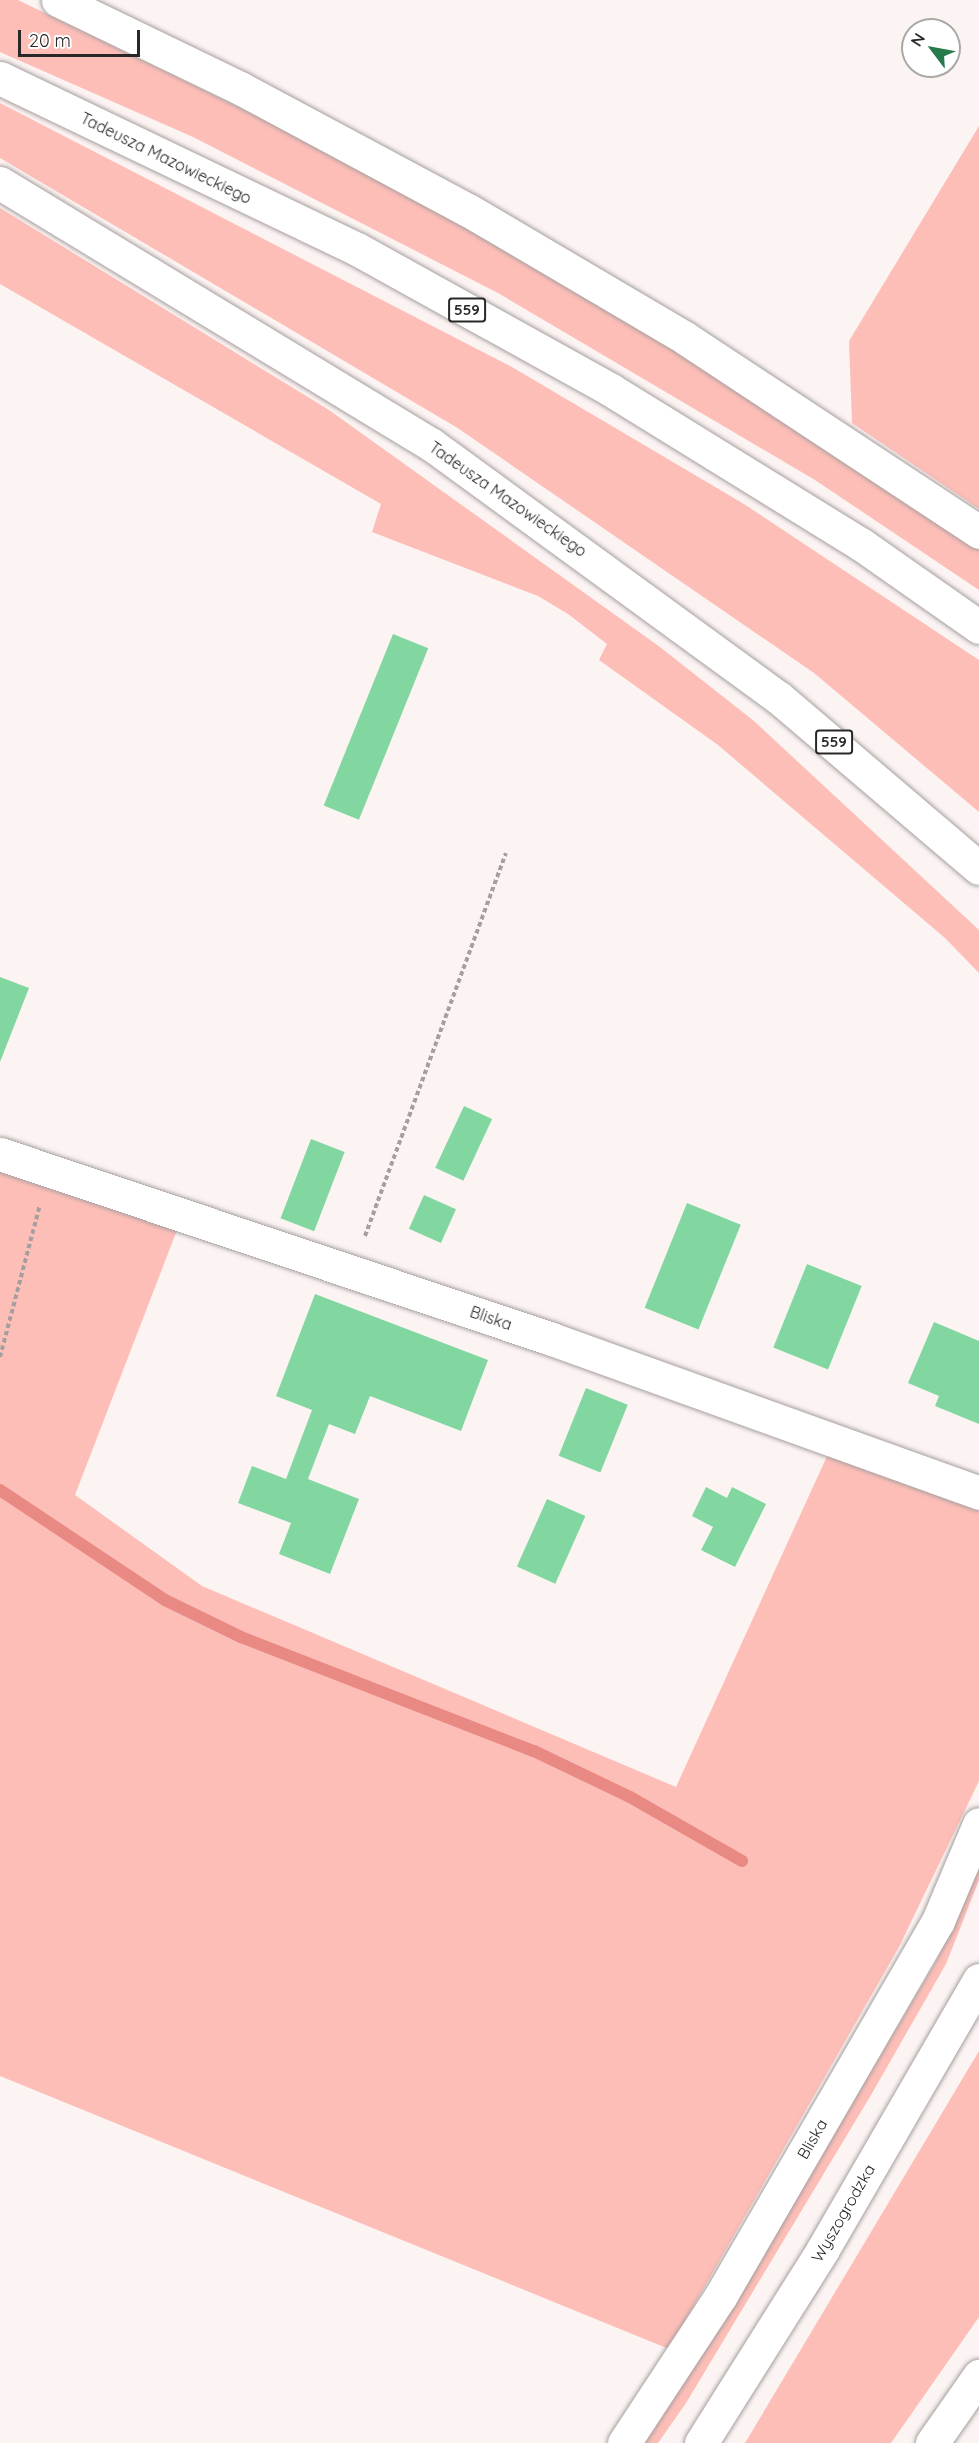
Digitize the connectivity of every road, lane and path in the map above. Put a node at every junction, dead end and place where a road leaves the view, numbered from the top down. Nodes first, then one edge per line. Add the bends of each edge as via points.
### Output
1 (58, 0) edge
2 (0, 78) edge
3 (0, 183) edge
4 (979, 532) edge
5 (979, 627) edge
6 (506, 852) dead end
7 (979, 868) edge
8 (0, 1154) edge
9 (52, 1170) junction
10 (352, 1271) junction
11 (0, 1357) edge
12 (979, 1493) edge
13 (979, 1824) edge
14 (979, 1980) edge
15 (979, 2376) edge
16 (624, 2443) edge
17 (701, 2443) edge
18 (932, 2443) edge

1 - 4 main road via 231,83 468,210 685,338
2 - 5 main road, Tadeusza Mazowieckiego / 559 via 357,249 611,390 862,545
3 - 7 main road, Tadeusza Mazowieckiego / 559 via 432,445 779,698
6 - 10 path
8 - 9 main road, Bliska
9 - 10 main road, Bliska
9 - 11 path
10 - 12 main road, Bliska
13 - 16 main road, Bliska via 938,1921 720,2297
14 - 17 main road, Wyszogrodzka via 824,2249
15 - 18 main road

